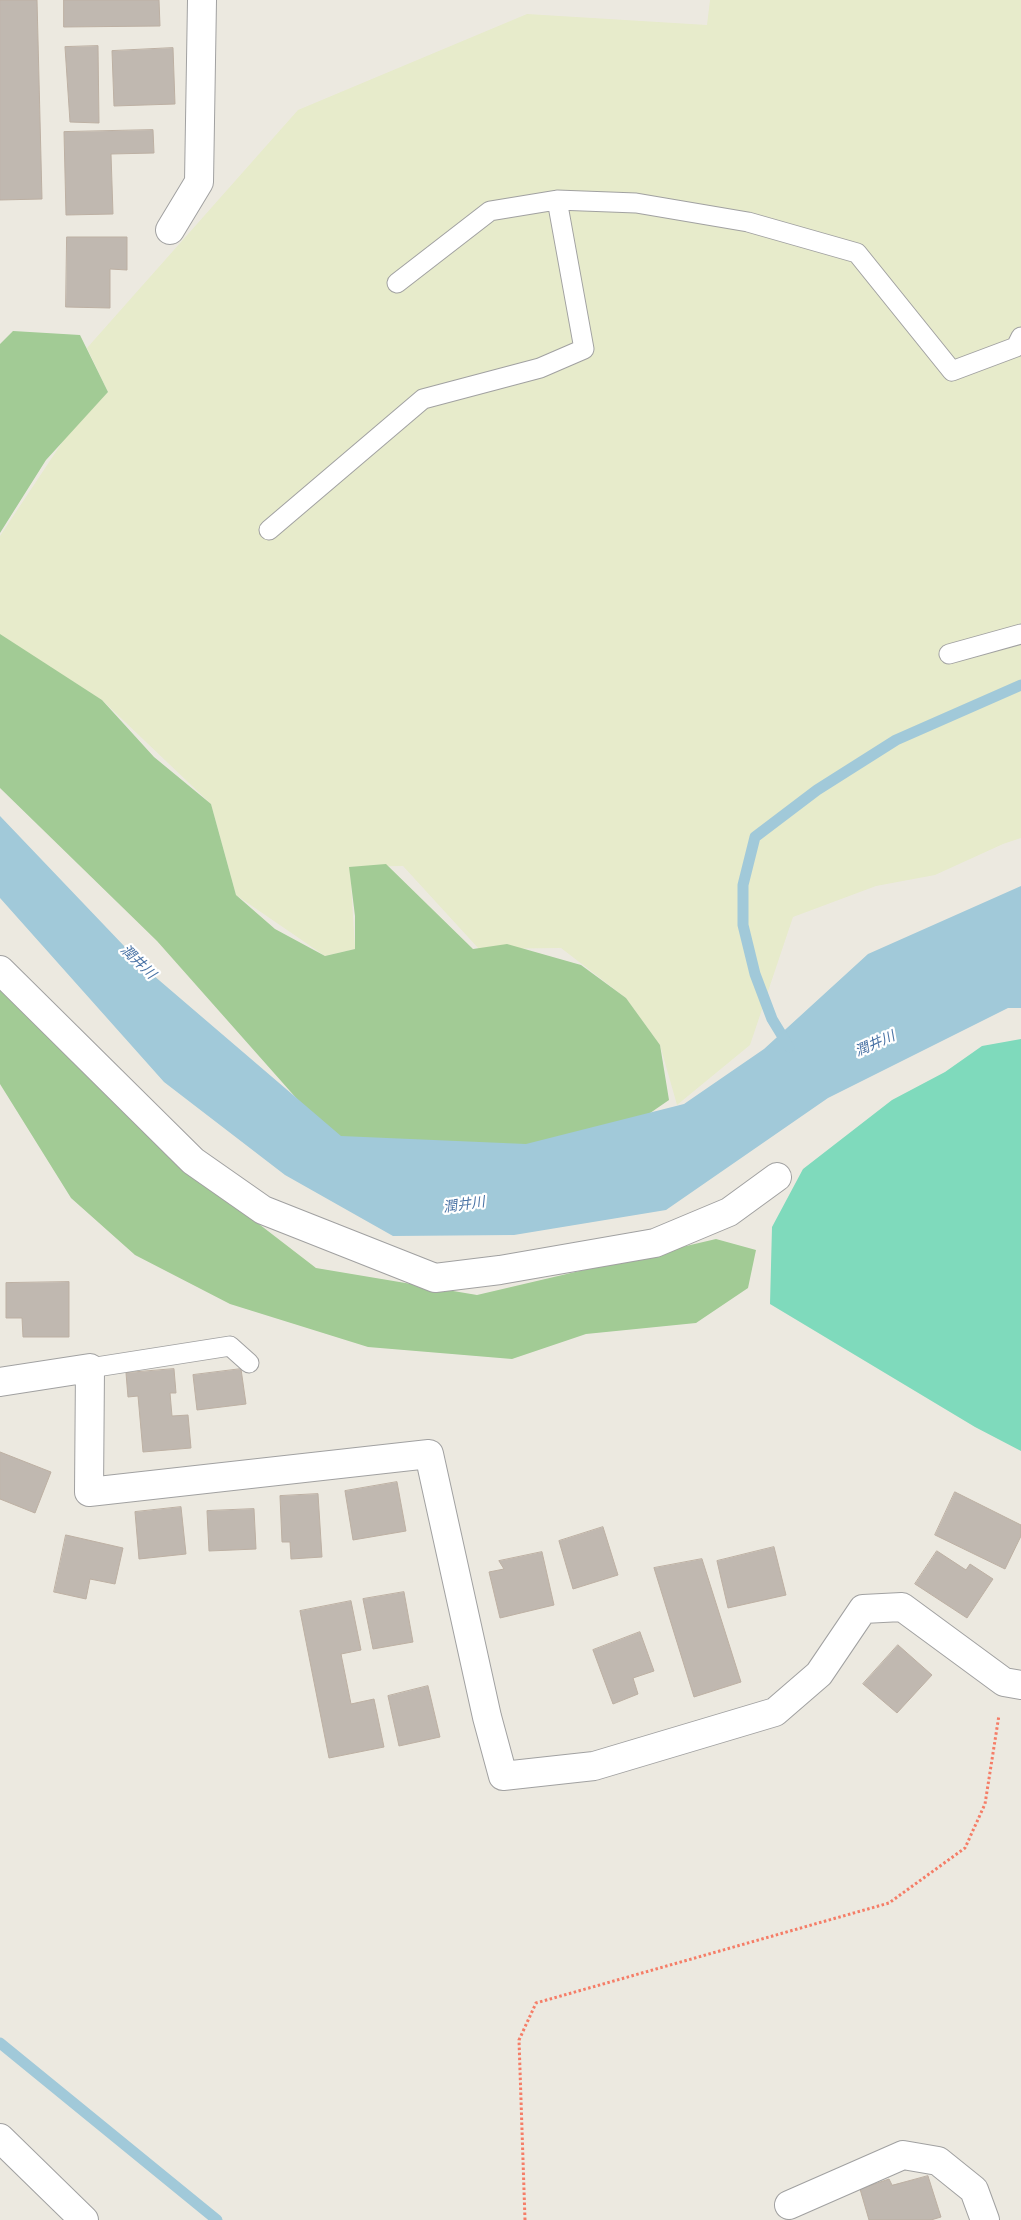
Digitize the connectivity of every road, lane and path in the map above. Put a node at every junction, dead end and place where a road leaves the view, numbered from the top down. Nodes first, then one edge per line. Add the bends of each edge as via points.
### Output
1 (202, 0) edge
2 (557, 200) junction
3 (170, 230) dead end
4 (397, 283) dead end
5 (1021, 337) edge
6 (269, 530) dead end
7 (1021, 634) edge
8 (949, 654) dead end
9 (0, 970) edge
10 (777, 1177) dead end
11 (249, 1364) dead end
12 (90, 1368) junction
13 (0, 1382) edge
14 (1013, 1684) edge
15 (0, 2138) edge
16 (790, 2205) dead end
17 (84, 2220) edge
18 (525, 2220) edge
19 (984, 2220) edge

1 - 3 street via 200,182
2 - 4 lane via 490,211
2 - 5 lane via 636,203 748,222 857,253 952,371 1016,347
2 - 6 lane via 584,349 540,368 423,400
7 - 8 lane
9 - 10 street via 193,1160 263,1210 435,1278 655,1243 729,1212
11 - 12 lane via 230,1346
12 - 13 street
12 - 14 street via 89,1492 429,1454 503,1776 594,1766 775,1712 819,1674 863,1609 902,1606
14 - 18 path via 985,1804 965,1848 889,1903 536,2003 519,2040
15 - 17 street
16 - 19 street via 903,2155 938,2161 974,2190

